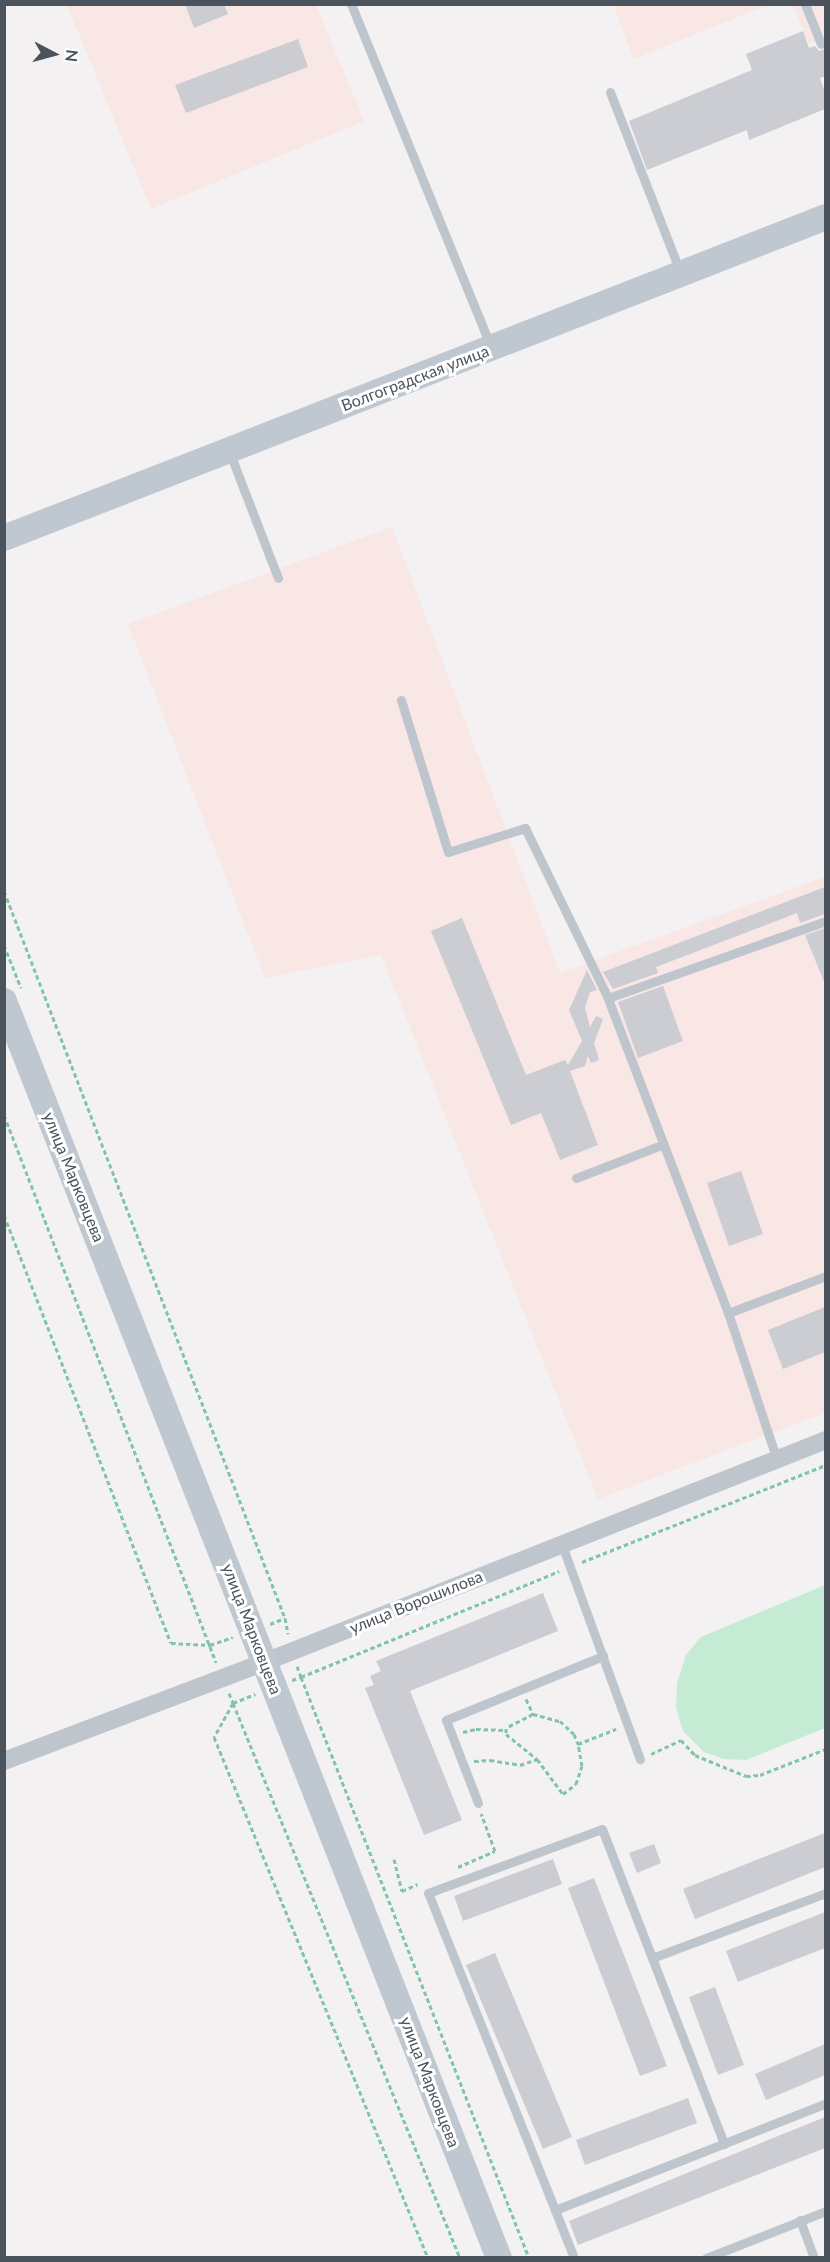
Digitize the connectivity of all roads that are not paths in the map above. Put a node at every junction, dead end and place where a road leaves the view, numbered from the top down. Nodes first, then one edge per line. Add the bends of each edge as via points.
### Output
1 (351, 4) edge
2 (808, 6) edge
3 (821, 44) dead end
4 (610, 92) dead end
5 (825, 217) edge
6 (680, 272) junction
7 (492, 349) junction
8 (228, 448) junction
9 (4, 538) edge
10 (278, 578) dead end
11 (401, 700) dead end
12 (825, 921) edge
13 (608, 998) junction
14 (4, 1001) edge
15 (664, 1144) junction
16 (576, 1178) dead end
17 (825, 1276) edge
18 (728, 1313) junction
19 (825, 1440) edge
20 (777, 1460) junction
21 (562, 1545) junction
22 (603, 1656) junction
23 (265, 1662) junction
24 (640, 1759) road end
25 (4, 1761) edge
26 (478, 1803) road end
27 (825, 1893) edge
28 (652, 1958) junction
29 (825, 2103) edge
30 (724, 2144) junction
31 (555, 2210) junction
32 (825, 2211) edge
33 (800, 2220) junction
34 (499, 2258) edge
35 (574, 2258) edge
36 (706, 2258) edge
37 (814, 2258) edge

1 - 7 lane
2 - 3 lane
4 - 6 lane
5 - 6 main road, Волгоградская улица
6 - 7 main road, Волгоградская улица
7 - 8 main road, Волгоградская улица
8 - 9 main road, Волгоградская улица
8 - 10 lane
11 - 13 lane via 448,852 525,828
12 - 13 lane
13 - 15 lane
14 - 23 main road, улица Марковцева
15 - 16 lane
15 - 18 lane
17 - 18 lane
18 - 20 lane
19 - 20 street, улица Ворошилова
20 - 21 street, улица Ворошилова
21 - 22 lane
21 - 23 street, улица Ворошилова
22 - 24 lane
22 - 26 lane via 446,1720
23 - 25 street, улица Ворошилова
23 - 34 main road, улица Марковцева
27 - 28 lane
28 - 30 lane
28 - 31 lane via 602,1829 428,1893
29 - 30 lane
30 - 31 lane
31 - 35 lane
32 - 33 lane
33 - 36 lane
33 - 37 lane

